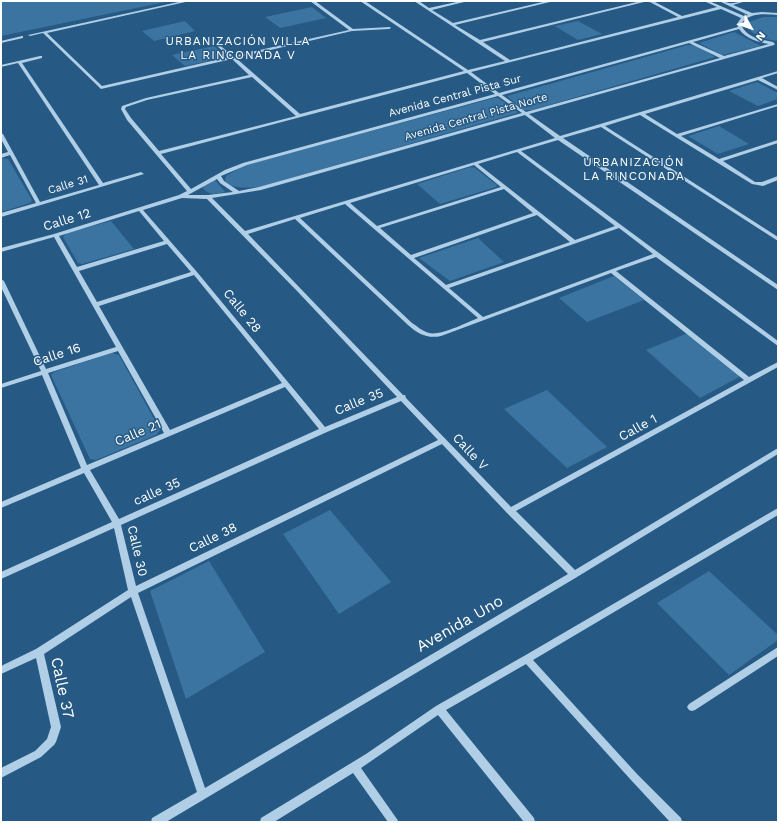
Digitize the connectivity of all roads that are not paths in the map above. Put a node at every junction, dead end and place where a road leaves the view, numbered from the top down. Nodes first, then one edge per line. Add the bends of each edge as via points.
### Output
1 (188, 1) edge
2 (312, 1) edge
3 (362, 1) edge
4 (416, 1) edge
5 (466, 1) edge
6 (552, 1) edge
7 (646, 1) edge
8 (650, 1) edge
9 (706, 1) edge
10 (721, 1) edge
11 (744, 1) edge
12 (729, 5) junction
13 (720, 8) junction
14 (429, 9) junction
15 (778, 14) edge
16 (753, 15) junction
17 (681, 17) junction
18 (744, 18) junction
19 (452, 24) junction
20 (389, 28) dead end
21 (739, 28) junction
22 (352, 30) junction
23 (44, 32) junction
24 (30, 36) dead end
25 (22, 37) dead end
26 (1, 42) edge
27 (479, 42) junction
28 (690, 42) junction
29 (217, 44) dead end
30 (776, 44) edge
31 (40, 57) dead end
32 (232, 58) junction
33 (724, 58) junction
34 (510, 61) junction
35 (19, 62) junction
36 (1, 66) edge
37 (468, 72) junction
38 (778, 72) edge
39 (253, 75) junction
40 (758, 78) junction
41 (778, 89) edge
42 (497, 94) junction
43 (778, 105) edge
44 (526, 113) junction
45 (640, 113) junction
46 (299, 116) junction
47 (601, 125) junction
48 (1, 134) edge
49 (678, 136) junction
50 (559, 138) junction
51 (778, 141) edge
52 (518, 150) junction
53 (12, 153) junction
54 (159, 153) junction
55 (1, 156) edge
56 (719, 161) junction
57 (474, 164) junction
58 (141, 174) dead end
59 (218, 176) junction
60 (778, 178) edge
61 (102, 185) junction
62 (505, 187) junction
63 (190, 191) junction
64 (237, 192) junction
65 (181, 196) junction
66 (208, 197) junction
67 (346, 202) junction
68 (39, 204) junction
69 (140, 209) junction
70 (538, 213) junction
71 (1, 215) edge
72 (296, 217) junction
73 (620, 226) junction
74 (376, 228) junction
75 (244, 233) junction
76 (56, 235) junction
77 (778, 239) edge
78 (166, 242) junction
79 (574, 242) junction
80 (1, 250) edge
81 (658, 254) junction
82 (410, 257) junction
83 (75, 270) junction
84 (612, 271) junction
85 (196, 273) junction
86 (1, 281) edge
87 (445, 287) junction
88 (778, 288) edge
89 (95, 305) junction
90 (482, 319) junction
91 (778, 344) edge
92 (120, 348) junction
93 (778, 364) edge
94 (44, 372) junction
95 (749, 380) junction
96 (285, 384) junction
97 (1, 386) edge
98 (403, 397) junction
99 (324, 430) junction
100 (168, 434) junction
101 (442, 440) junction
102 (778, 452) edge
103 (85, 469) junction
104 (1, 505) edge
105 (510, 511) junction
106 (778, 511) edge
107 (117, 523) junction
108 (574, 575) junction
109 (1, 576) edge
110 (133, 591) junction
111 (778, 650) edge
112 (39, 652) junction
113 (527, 659) junction
114 (1, 670) edge
115 (692, 707) dead end
116 (439, 708) junction
117 (354, 766) junction
118 (1, 773) edge
119 (202, 794) junction
120 (156, 822) edge
121 (265, 822) edge
122 (394, 822) edge
123 (530, 822) edge
124 (677, 822) edge

1 - 23 street
2 - 22 street
3 - 37 street
4 - 14 street
5 - 14 street
6 - 19 street
7 - 27 street
8 - 17 street
9 - 13 street
10 - 12 street
11 - 12 street
12 - 16 street
13 - 17 street
13 - 18 street
14 - 19 street
15 - 16 street
16 - 18 street
17 - 34 street
18 - 21 street
19 - 27 street
20 - 22 street
21 - 28 street, Avenida Central Pista Sur
21 - 30 street via 751,37
22 - 32 street
23 - 24 street
23 - 32 street via 101,88
25 - 26 street
27 - 34 street
28 - 33 street
28 - 42 street, Avenida Central Pista Sur
29 - 32 street
30 - 33 street, Avenida Central Pista Norte
31 - 35 street
32 - 39 street
33 - 44 street, Avenida Central Pista Norte
34 - 37 street
35 - 36 street
35 - 61 street
37 - 42 street
37 - 46 street
38 - 40 street
39 - 46 street
39 - 54 street via 124,106 123,110 129,119
40 - 41 street
40 - 45 street
42 - 44 street
42 - 59 street, Avenida Central Pista Sur via 245,164
43 - 49 street
44 - 50 street
44 - 64 street, Avenida Central Pista Norte via 259,189
45 - 47 street
45 - 49 street
46 - 54 street
47 - 50 street
47 - 77 street
48 - 53 street
49 - 56 street
50 - 52 street
50 - 88 street
51 - 56 street
52 - 57 street
52 - 73 street
53 - 55 street
53 - 68 street
54 - 63 street
56 - 60 street via 756,184
57 - 62 street
57 - 67 street
58 - 61 street, Calle 31
59 - 63 street, Avenida Central Pista Sur
59 - 64 street via 225,185
61 - 68 street, Calle 31
62 - 70 street
62 - 74 street
63 - 65 street, Avenida Central Pista Sur
64 - 66 street, Avenida Central Pista Norte
65 - 66 street, Avenida Central Pista Norte
65 - 69 street, Calle 12
66 - 75 street, Calle V
67 - 72 street
67 - 74 street
68 - 71 street, Calle 31
69 - 76 street, Calle 12
69 - 78 street, Calle 28
70 - 79 street
70 - 82 street
72 - 75 street
72 - 90 street via 422,334 439,335
73 - 79 street
73 - 81 street
74 - 82 street
75 - 98 street, Calle V
76 - 80 street, Calle 12
76 - 83 street
78 - 83 street
78 - 85 street, Calle 28
79 - 87 street
81 - 84 street
81 - 91 street
82 - 87 street
83 - 89 street
84 - 90 street
84 - 95 street
85 - 89 street
85 - 96 street, Calle 28
86 - 94 street, Calle 30
87 - 90 street
89 - 92 street
92 - 94 street, Calle 16
92 - 100 street
93 - 95 street, Calle 1
94 - 97 street, Calle 16
94 - 103 street, Calle 30
95 - 105 street, Calle 1
96 - 99 street, Calle 28
96 - 100 street, Calle 21
98 - 99 street, Calle 35
98 - 101 street, Calle V
99 - 107 street, calle 35
100 - 103 street, Calle 21
101 - 105 street, Calle V
101 - 110 street, Calle 38
102 - 108 street, Avenida Uno
103 - 104 street, Calle 21
103 - 107 street, Calle 30
105 - 108 street, Calle V
106 - 113 street
107 - 109 street, calle 35
107 - 110 street, Calle 30
108 - 119 street, Avenida Uno
110 - 112 street, Calle 38
110 - 119 street, Calle 30
111 - 115 street
112 - 114 street, Calle 38
112 - 118 street, Calle 37 via 56,727 51,742 38,754
113 - 116 street
113 - 124 street
116 - 117 street
116 - 123 street
117 - 121 street
117 - 122 street
119 - 120 street, Avenida Uno

